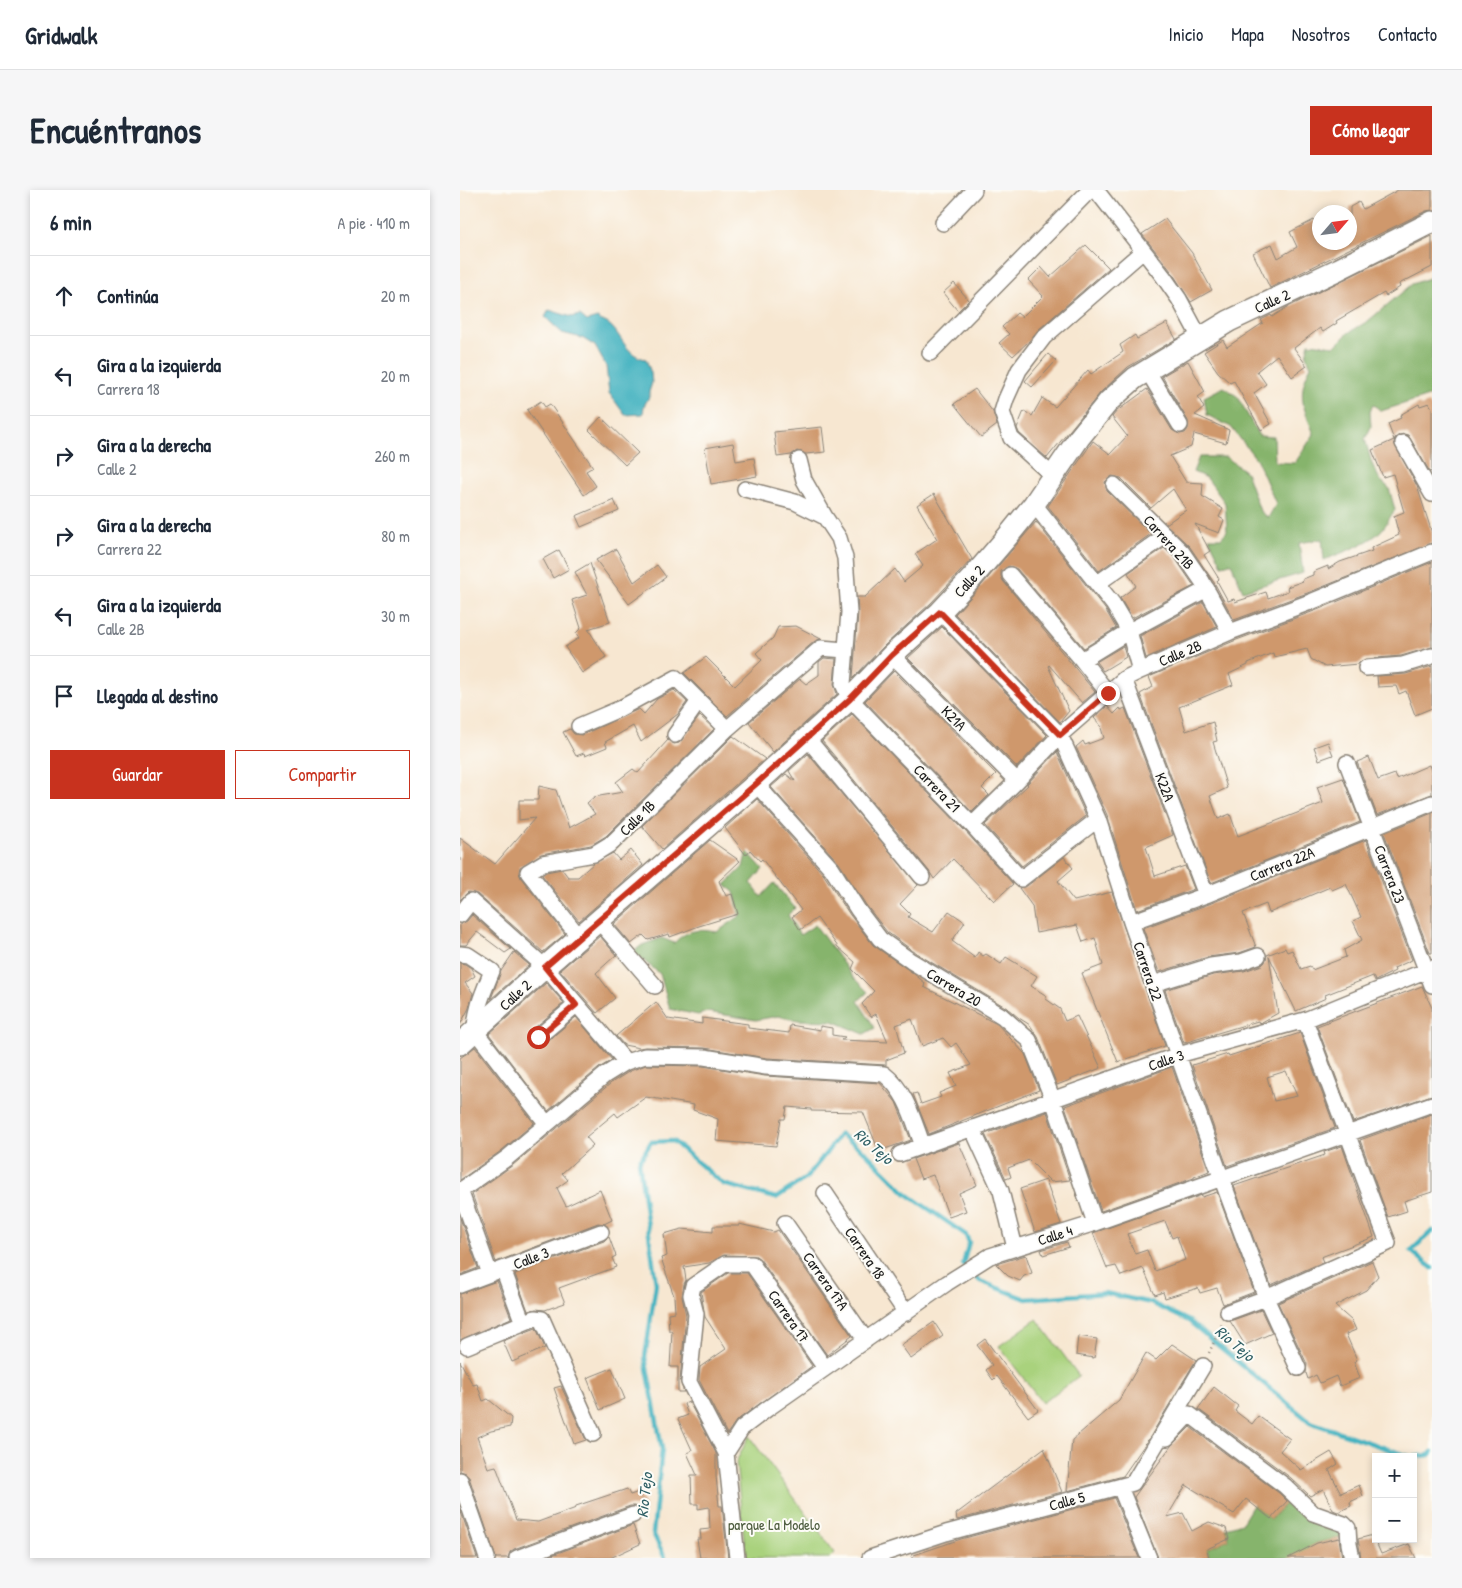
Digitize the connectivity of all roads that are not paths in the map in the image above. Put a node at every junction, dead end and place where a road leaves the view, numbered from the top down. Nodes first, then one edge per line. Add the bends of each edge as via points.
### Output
1 (974, 190) edge
2 (1090, 190) edge
3 (1096, 190) edge
4 (1432, 222) edge
5 (943, 223) dead end
6 (1143, 250) junction
7 (1200, 338) junction
8 (930, 353) dead end
9 (1147, 370) junction
10 (1180, 425) dead end
11 (1403, 443) dead end
12 (799, 460) dead end
13 (1053, 476) junction
14 (1114, 485) dead end
15 (745, 489) dead end
16 (1432, 494) edge
17 (1034, 504) junction
18 (825, 517) junction
19 (1165, 536) junction
20 (1432, 552) edge
21 (1010, 576) dead end
22 (1098, 584) junction
23 (1207, 589) junction
24 (940, 612) junction
25 (1130, 631) junction
26 (1230, 632) junction
27 (845, 650) junction
28 (892, 655) junction
29 (1432, 656) edge
30 (1082, 660) junction
31 (1366, 668) dead end
32 (1140, 671) junction
33 (1124, 680) junction
34 (1108, 693) junction
35 (850, 699) junction
36 (699, 701) junction
37 (580, 726) dead end
38 (727, 729) junction
39 (675, 735) dead end
40 (1060, 735) junction
41 (807, 738) junction
42 (1347, 763) dead end
43 (1017, 781) junction
44 (756, 784) junction
45 (1432, 804) edge
46 (1098, 819) junction
47 (972, 825) junction
48 (1372, 827) junction
49 (922, 877) dead end
50 (1206, 895) junction
51 (460, 915) edge
52 (599, 921) junction
53 (1131, 922) junction
54 (580, 938) junction
55 (460, 954) edge
56 (1258, 956) dead end
57 (545, 967) junction
58 (1429, 969) edge
59 (1153, 984) junction
60 (1432, 985) edge
61 (655, 986) dead end
62 (576, 1005) junction
63 (1305, 1020) junction
64 (538, 1037) dead end
65 (467, 1038) edge
66 (1178, 1055) junction
67 (626, 1062) junction
68 (1053, 1100) junction
69 (1432, 1104) edge
70 (547, 1124) junction
71 (972, 1128) junction
72 (1348, 1133) junction
73 (923, 1146) junction
74 (900, 1154) dead end
75 (1221, 1177) junction
76 (460, 1191) edge
77 (825, 1192) dead end
78 (785, 1223) dead end
79 (1095, 1223) junction
80 (601, 1232) dead end
81 (1015, 1248) junction
82 (497, 1271) junction
83 (460, 1285) edge
84 (1266, 1298) junction
85 (1228, 1312) road end
86 (906, 1313) junction
87 (523, 1323) junction
88 (866, 1340) junction
89 (467, 1346) dead end
90 (1203, 1366) road end
91 (825, 1368) junction
92 (1298, 1368) dead end
93 (593, 1434) dead end
94 (1155, 1448) junction
95 (726, 1453) junction
96 (460, 1480) edge
97 (1120, 1487) junction
98 (633, 1515) dead end
99 (487, 1558) edge
100 (517, 1558) edge
101 (737, 1558) edge
102 (870, 1558) edge
103 (1149, 1558) edge
104 (1352, 1558) edge

1 - 5 street
2 - 8 street
3 - 6 street
4 - 7 street, Calle 2
6 - 7 street via 1179,299
6 - 13 street via 1044,337 1019,370 1006,399 1002,412 1011,438
7 - 9 street, Calle 2
9 - 10 street
9 - 13 street, Calle 2 via 1109,401
11 - 16 street
12 - 18 street via 804,480
13 - 17 street, Calle 2
14 - 19 street, Carrera 21B
15 - 18 street via 795,502
17 - 22 street
17 - 24 street, Calle 2
18 - 27 street via 839,538 845,558 849,612
19 - 22 street
19 - 23 street, Carrera 21B via 1182,552
20 - 26 street, Calle 2B
21 - 30 street
22 - 25 street
23 - 25 street
23 - 26 street, Carrera 21B
24 - 28 street, Calle 2
24 - 40 street, Carrera 22
25 - 30 street
25 - 32 street
26 - 32 street, Calle 2B
27 - 35 street via 843,684
27 - 38 street via 821,648
28 - 35 street, Calle 2
28 - 43 street, K21A
29 - 31 street via 1403,665
30 - 34 street
32 - 33 street, Calle 2B
33 - 34 street, Calle 2B
33 - 50 street, K22A
34 - 40 street, Calle 2B
35 - 41 street, Calle 2
35 - 47 street, Carrera 21
36 - 37 street via 676,678
36 - 38 street
36 - 39 street
38 - 54 street, Calle 1B via 612,843 594,854 543,863 528,872
40 - 43 street, Calle 2B
40 - 46 street, Carrera 22
41 - 44 street, Calle 2
41 - 49 street
42 - 48 street, Carrera 23
43 - 47 street, Calle 2B
44 - 52 street, Calle 2
44 - 68 street, Carrera 20 via 832,870 880,939 1002,1016 1029,1040
45 - 48 street, Carrera 22A
46 - 47 street, Carrera 21 via 1021,879
46 - 53 street, Carrera 22
48 - 50 street, Carrera 22A
48 - 58 street, Carrera 23
50 - 53 street, Carrera 22A
51 - 57 street via 472,901
52 - 54 street, Calle 2
52 - 61 street
53 - 59 street, Carrera 22
54 - 57 street, Calle 2
55 - 65 street via 468,955 492,971
56 - 59 street
57 - 62 street
57 - 65 street, Calle 2
58 - 60 street, Carrera 23
58 - 63 street, Calle 3
59 - 66 street, Carrera 22
62 - 64 street
62 - 67 street
63 - 66 street, Calle 3
63 - 72 street
65 - 70 street
66 - 68 street, Calle 3
66 - 75 street, Carrera 22
67 - 70 street via 604,1075
67 - 73 street via 645,1056 673,1055 766,1067 884,1074 895,1082 903,1095
68 - 71 street, Calle 3
68 - 79 street, Carrera 20
69 - 72 street, Calle 4
70 - 76 street via 507,1158
71 - 73 street, Calle 3
71 - 81 street via 1001,1191
72 - 75 street, Calle 4
72 - 84 street via 1388,1243
73 - 74 street, Calle 3
75 - 79 street, Calle 4
75 - 84 street, Carrera 22
76 - 82 street
77 - 86 street, Carrera 18
78 - 88 street, Carrera 17A
79 - 81 street, Calle 4
80 - 82 street, Calle 3
81 - 86 street, Calle 4 via 990,1256
82 - 83 street, Calle 3
82 - 87 street
84 - 85 street
84 - 92 street, Carrera 22
86 - 88 street, Calle 4
87 - 89 street
87 - 93 street via 539,1317 544,1322
88 - 91 street, Calle 4
90 - 94 street, Calle 5
91 - 95 street, Calle 4 via 742,1428
91 - 95 street, Carrera 17 via 752,1264 725,1264 693,1286 691,1294 696,1314 689,1382
94 - 97 street, Calle 5 via 1133,1483
94 - 104 street via 1189,1414 1285,1486 1313,1513 1344,1524 1348,1528
95 - 101 street
96 - 99 street
97 - 102 street, Calle 5 via 946,1533
97 - 103 street
98 - 100 street

